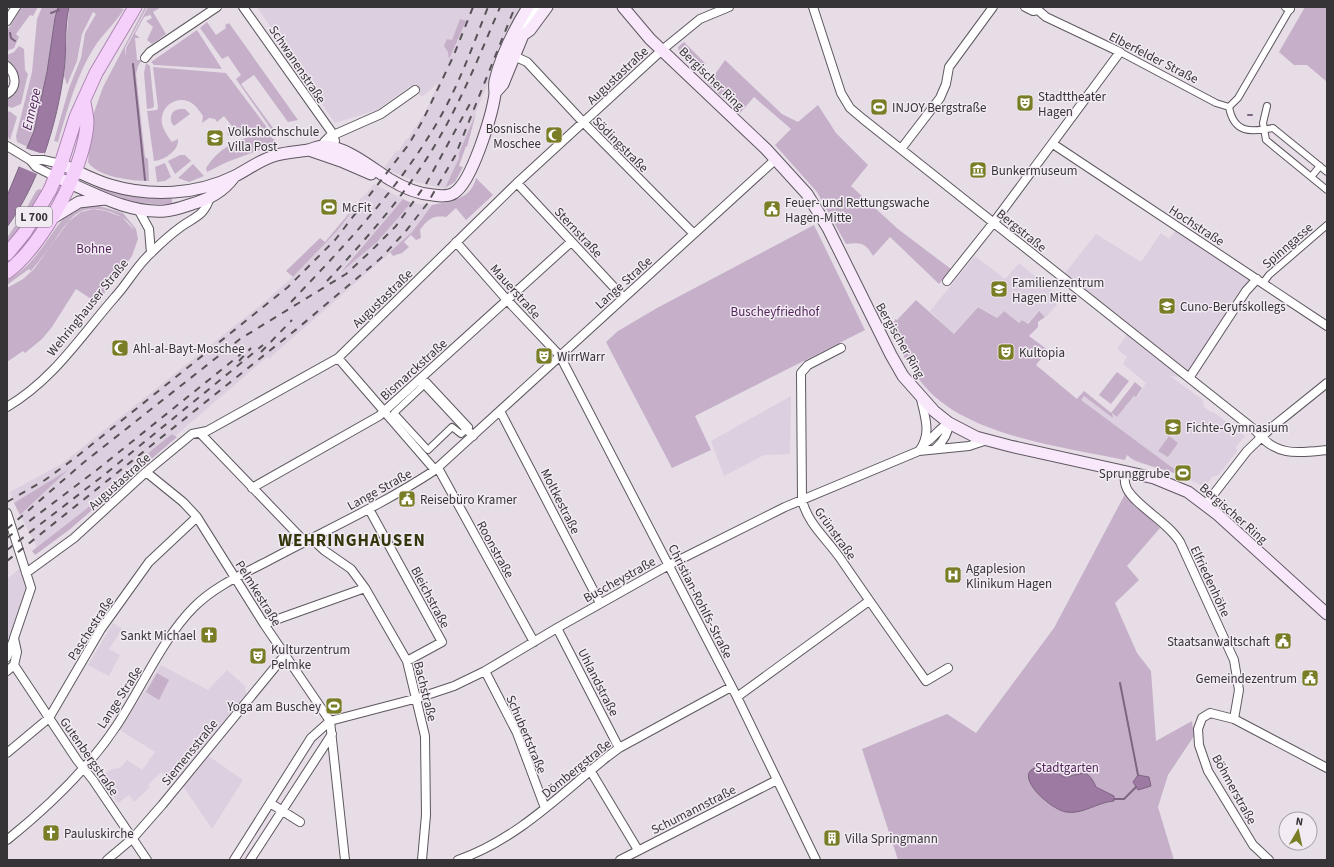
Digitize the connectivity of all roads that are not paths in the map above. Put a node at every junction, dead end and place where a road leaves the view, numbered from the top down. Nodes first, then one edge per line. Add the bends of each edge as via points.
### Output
1 (16, 7) edge
2 (136, 7) edge
3 (217, 7) edge
4 (243, 7) edge
5 (528, 7) edge
6 (537, 7) edge
7 (547, 7) edge
8 (623, 7) edge
9 (729, 7) edge
10 (813, 7) edge
11 (993, 7) edge
12 (1024, 7) edge
13 (1290, 7) edge
14 (1039, 9) edge
15 (7, 21) edge
16 (522, 36) junction
17 (662, 50) junction
18 (1120, 52) junction
19 (514, 56) junction
20 (145, 58) dead end
21 (7, 66) edge
22 (415, 90) dead end
23 (495, 93) junction
24 (7, 94) edge
25 (84, 102) junction
26 (1266, 106) dead end
27 (1229, 107) junction
28 (583, 122) junction
29 (1264, 130) junction
30 (334, 134) junction
31 (1053, 144) junction
32 (10, 149) edge
33 (325, 149) junction
34 (901, 149) junction
35 (776, 159) junction
36 (30, 160) junction
37 (61, 164) junction
38 (1320, 166) junction
39 (74, 170) junction
40 (1327, 172) edge
41 (235, 176) junction
42 (56, 177) junction
43 (1311, 177) junction
44 (69, 182) junction
45 (517, 183) junction
46 (1327, 190) edge
47 (210, 197) junction
48 (105, 199) junction
49 (138, 209) junction
50 (51, 219) junction
51 (994, 222) junction
52 (1327, 225) edge
53 (694, 234) junction
54 (456, 242) junction
55 (571, 242) junction
56 (151, 253) junction
57 (7, 254) edge
58 (7, 272) edge
59 (946, 281) dead end
60 (1260, 281) junction
61 (623, 298) junction
62 (507, 300) junction
63 (1327, 326) edge
64 (841, 348) dead end
65 (560, 356) junction
66 (338, 358) junction
67 (1189, 378) junction
68 (423, 381) junction
69 (1327, 383) edge
70 (921, 398) junction
71 (7, 407) edge
72 (500, 411) junction
73 (384, 412) junction
74 (949, 423) junction
75 (467, 429) junction
76 (200, 433) junction
77 (473, 436) junction
78 (1262, 438) junction
79 (987, 440) junction
80 (925, 443) junction
81 (936, 448) junction
82 (1327, 450) edge
83 (919, 451) junction
84 (434, 468) junction
85 (1126, 471) junction
86 (146, 472) junction
87 (252, 488) junction
88 (802, 500) junction
89 (1206, 504) junction
90 (370, 509) junction
91 (7, 513) edge
92 (197, 517) junction
93 (308, 540) junction
94 (669, 565) junction
95 (26, 573) junction
96 (236, 578) junction
97 (365, 588) junction
98 (869, 601) junction
99 (600, 603) junction
100 (1327, 614) edge
101 (264, 624) junction
102 (558, 628) junction
103 (14, 638) junction
104 (534, 642) junction
105 (285, 655) junction
106 (7, 657) edge
107 (407, 661) junction
108 (14, 665) junction
109 (948, 668) dead end
110 (485, 671) junction
111 (7, 672) edge
112 (731, 687) junction
113 (737, 697) junction
114 (418, 698) junction
115 (49, 718) junction
116 (1234, 719) junction
117 (330, 721) junction
118 (332, 734) junction
119 (620, 748) junction
120 (7, 752) edge
121 (84, 768) junction
122 (1327, 768) edge
123 (590, 770) junction
124 (777, 780) junction
125 (270, 803) junction
126 (545, 808) junction
127 (282, 810) junction
128 (300, 822) dead end
129 (133, 838) junction
130 (7, 840) edge
131 (638, 850) junction
132 (236, 857) edge
133 (631, 857) edge
134 (107, 860) edge
135 (147, 860) edge
136 (249, 860) edge
137 (345, 860) edge
138 (422, 860) edge
139 (458, 860) edge
140 (620, 860) edge
141 (816, 860) edge
142 (1269, 860) edge

1 - 15 street
2 - 25 main road via 99,67
3 - 20 street via 150,52
4 - 30 street, Schwanenstraße
5 - 23 main road, Wehringhauser Straße / L 700 via 504,56 495,82
6 - 16 street, Wehringhauser Straße via 523,28
7 - 16 main road, Wehringhauser Straße / L 700 via 530,30
8 - 17 main road, Bergischer Ring
9 - 17 street, Augustastraße via 700,19
10 - 34 street, Bergstraße via 841,93 863,119
11 - 34 street via 949,67 940,98
12 - 14 street, Elberfelder Straße via 1033,11
13 - 27 street via 1238,98
14 - 18 street, Elberfelder Straße via 1046,18
16 - 19 main road, Wehringhauser Straße / L 700
17 - 28 street, Augustastraße
17 - 35 main road, Bergischer Ring
18 - 27 street, Elberfelder Straße via 1216,103
18 - 31 street
19 - 23 main road, Wehringhauser Straße / L 700 via 503,84
19 - 28 street, Södingstraße via 527,62
21 - 24 street via 12,70 15,82
22 - 30 street via 381,114
23 - 33 main road, Wehringhauser Straße / L 700 via 474,164 466,181 454,194 426,195 331,158
25 - 37 main road via 73,124
25 - 39 main road via 86,130
26 - 29 street
27 - 29 street via 1234,121 1241,127 1252,131
28 - 45 street, Augustastraße
28 - 53 street, Södingstraße
29 - 38 street via 1273,128
29 - 43 street via 1266,140
30 - 33 street via 336,139
31 - 51 street
31 - 60 street, Hochstraße
32 - 36 street
33 - 41 main road, Wehringhauser Straße / L 700 via 276,155 252,165
34 - 51 street, Bergstraße
35 - 53 street, Lange Straße
35 - 70 main road, Bergischer Ring via 807,194 823,218 888,350 903,376
36 - 37 street
36 - 42 street via 40,169
37 - 39 main road
37 - 42 main road
38 - 40 street
38 - 43 street
39 - 41 main road, Wehringhauser Straße / L 700 via 109,185 135,190 172,192 201,187
39 - 44 main road
41 - 47 main road, Wehringhauser Straße / L 700 via 220,192
42 - 44 main road
42 - 57 main road, L 700 via 32,221
43 - 46 street
44 - 48 main road, L 700
44 - 50 main road, L 700
45 - 54 street, Augustastraße
45 - 55 street, Sternstraße
47 - 49 main road, L 700 via 166,211
47 - 56 street, Wehringhauser Straße via 206,209
48 - 49 main road, L 700
48 - 50 main road, L 700 via 79,202
49 - 56 street via 149,229
50 - 58 main road, L 700 via 30,250
51 - 59 street
51 - 67 street, Bergstraße
52 - 60 street, Spinngasse
53 - 61 street, Lange Straße
54 - 62 street, Mauerstraße
54 - 66 street, Augustastraße
55 - 61 street, Sternstraße
55 - 62 street, Bismarckstraße
56 - 71 street, Wehringhauser Straße via 104,308 69,355 29,392
60 - 63 street, Hochstraße
60 - 67 street via 1246,292
61 - 65 street, Lange Straße
62 - 65 street, Mauerstraße
62 - 68 street, Bismarckstraße
64 - 88 street, Grünstraße via 808,365 801,373
65 - 72 street, Lange Straße
65 - 94 street, Christian-Rohlfs-Straße
66 - 73 street, Roonstraße
66 - 76 street, Augustastraße
67 - 78 street, Bergstraße
68 - 73 street, Bismarckstraße
68 - 75 street
68 - 75 street via 394,413 428,450 452,427 461,434
69 - 78 street
70 - 74 main road, Bergischer Ring
70 - 80 street via 927,426
72 - 77 street, Lange Straße
72 - 99 street, Moltkestraße
73 - 84 street, Roonstraße
73 - 87 street, Bismarckstraße
74 - 79 main road, Bergischer Ring
74 - 80 street
74 - 81 street via 948,432
75 - 77 street
76 - 86 street, Augustastraße via 192,434
76 - 87 street, Bachstraße
77 - 84 street, Lange Straße
78 - 82 street, Bergstraße via 1286,452
78 - 89 street via 1247,451
79 - 81 street, Buscheystraße via 969,446
79 - 85 main road, Bergischer Ring
80 - 83 street
81 - 83 street, Buscheystraße
83 - 88 street, Buscheystraße
84 - 90 street, Lange Straße
84 - 104 street, Roonstraße
85 - 89 main road, Bergischer Ring via 1171,484
85 - 116 street, Elfriedenhöhe via 1124,479 1128,491 1169,528 1180,542 1234,660 1239,690
86 - 92 street, Pelmkestraße
86 - 95 street, Augustastraße via 74,538
87 - 93 street, Bachstraße
88 - 94 street, Buscheystraße
88 - 98 street, Grünstraße via 805,513
89 - 100 main road, Bergischer Ring
90 - 93 street, Lange Straße
90 - 107 street, Bleichstraße via 442,642
91 - 95 street
92 - 96 street, Pelmkestraße
92 - 115 street, Paschestraße via 149,562 101,629
93 - 96 street, Lange Straße
93 - 97 street, Bachstraße via 351,569
94 - 99 street, Buscheystraße
94 - 112 street, Christian-Rohlfs-Straße
95 - 103 street via 31,588
96 - 101 street, Pelmkestraße
96 - 121 street, Lange Straße via 208,595 184,618 116,726
97 - 101 street
97 - 107 street, Bachstraße
98 - 109 street, Grünstraße via 926,681
98 - 113 street
99 - 102 street, Buscheystraße
101 - 105 street, Pelmkestraße
102 - 104 street, Buscheystraße
102 - 119 street, Uhlandstraße
103 - 106 street
103 - 108 street
104 - 110 street, Buscheystraße
105 - 117 street, Pelmkestraße
105 - 129 street, Siemensstraße
107 - 114 street, Bachstraße
108 - 111 street
108 - 115 street, Gutenbergstraße
110 - 114 street, Buscheystraße via 454,686
110 - 126 street, Schubertstraße via 517,733
112 - 113 street, Christian-Rohlfs-Straße
112 - 119 street, Dömbergstraße
113 - 124 street, Christian-Rohlfs-Straße
114 - 117 street, Buscheystraße
114 - 138 street, Bachstraße via 426,736 427,756
115 - 120 street, Paschestraße
115 - 121 street, Gutenbergstraße
116 - 122 street, Böhmerstraße
116 - 142 street, Böhmerstraße via 1214,713 1206,714 1200,722 1199,745 1203,760 1253,845
117 - 118 street, Pelmkestraße
117 - 125 street via 311,738
118 - 127 street
118 - 137 street, Pelmkestraße
119 - 123 street, Dömbergstraße
121 - 129 street, Gutenbergstraße
121 - 130 street, Lange Straße via 32,820
123 - 126 street, Dömbergstraße
123 - 131 street
124 - 131 street, Schumannstraße
124 - 141 street, Christian-Rohlfs-Straße
125 - 127 street
125 - 132 street
126 - 139 street, Dömbergstraße via 519,829 494,844
127 - 128 street
127 - 136 street
129 - 134 street, Siemensstraße
129 - 135 street, Gutenbergstraße
131 - 133 street, Schumannstraße
132 - 136 street
133 - 140 street, Schumannstraße

